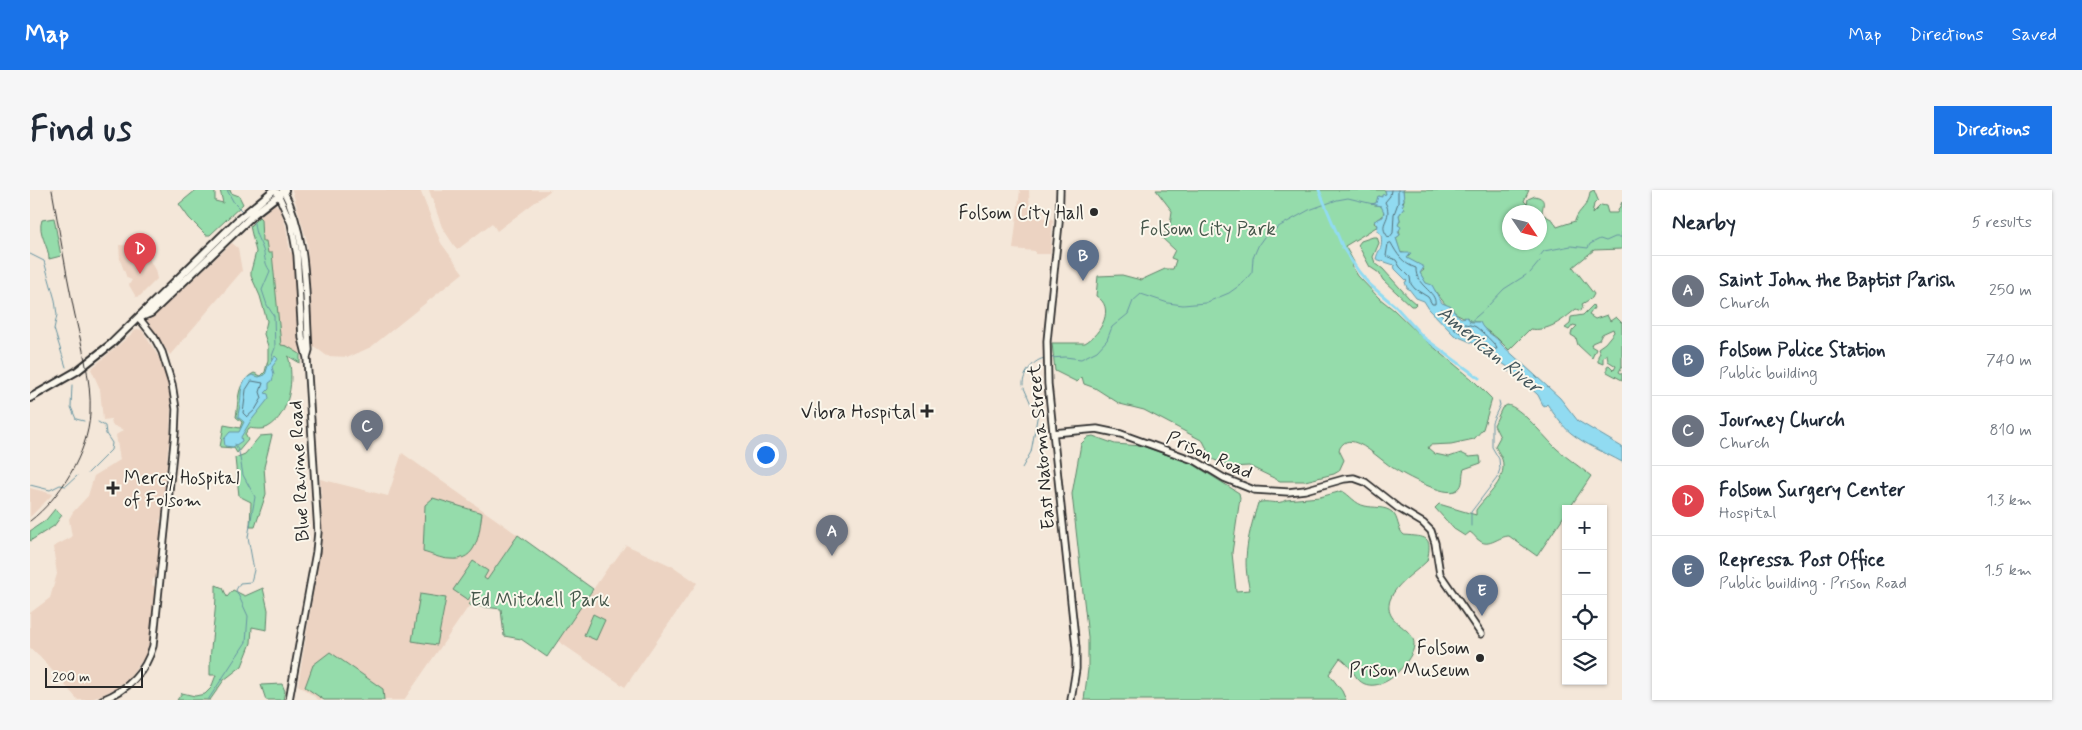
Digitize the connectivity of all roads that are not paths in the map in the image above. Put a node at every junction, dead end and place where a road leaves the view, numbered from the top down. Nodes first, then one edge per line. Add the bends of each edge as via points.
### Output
1 (1060, 190) edge
2 (280, 191) edge
3 (295, 246) junction
4 (212, 251) junction
5 (302, 262) junction
6 (139, 318) junction
7 (301, 321) junction
8 (308, 341) junction
9 (307, 358) junction
10 (30, 398) edge
11 (1053, 433) junction
12 (1480, 634) dead end
13 (102, 700) edge
14 (289, 700) edge
15 (1072, 700) edge

1 - 11 main road, East Natoma Street via 1047,346
2 - 3 main road, Blue Ravine Road
2 - 4 main road via 253,211
2 - 5 main road, Blue Ravine Road via 292,207
3 - 5 main road
3 - 7 main road, Blue Ravine Road
4 - 6 main road
4 - 6 main road via 151,313
5 - 8 main road, Blue Ravine Road
6 - 10 main road via 76,371
6 - 13 main road via 162,352 172,384 176,412 174,446 153,646 136,678
7 - 8 main road via 305,340
7 - 9 main road, Blue Ravine Road
8 - 9 main road, Blue Ravine Road
9 - 14 main road, Blue Ravine Road via 318,532
11 - 12 main road, Prison Road via 1097,429 1121,434 1196,461 1224,478 1254,490 1296,491 1349,478 1365,482 1431,531 1440,574
11 - 15 main road, East Natoma Street via 1076,648

